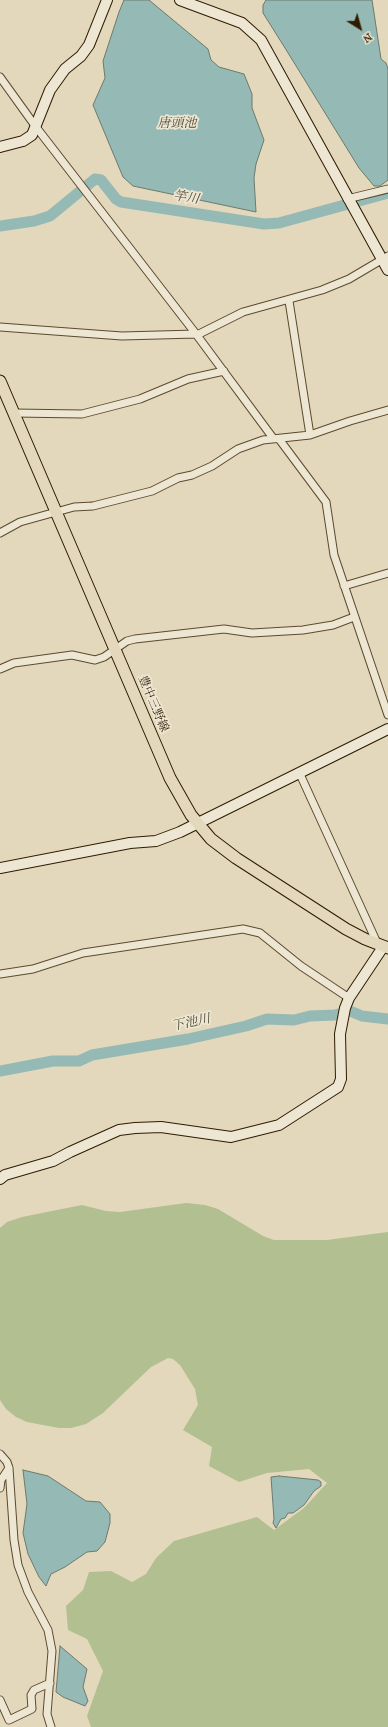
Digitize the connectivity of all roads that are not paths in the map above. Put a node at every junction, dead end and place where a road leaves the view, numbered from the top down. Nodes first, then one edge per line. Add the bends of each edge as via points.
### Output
1 (107, 0) edge
2 (180, 0) edge
3 (0, 77) edge
4 (36, 127) junction
5 (0, 147) edge
6 (388, 189) edge
7 (347, 200) junction
8 (385, 258) edge
9 (388, 270) edge
10 (289, 300) junction
11 (0, 327) edge
12 (197, 334) junction
13 (224, 371) junction
14 (0, 381) edge
15 (388, 410) edge
16 (14, 413) junction
17 (310, 435) junction
18 (276, 438) junction
19 (56, 512) junction
20 (0, 533) edge
21 (388, 573) edge
22 (344, 586) junction
23 (354, 617) junction
24 (115, 650) junction
25 (0, 669) edge
26 (388, 715) edge
27 (388, 729) edge
28 (300, 772) junction
29 (197, 823) junction
30 (0, 868) edge
31 (383, 947) edge
32 (0, 974) edge
33 (349, 998) junction
34 (0, 1179) edge
35 (0, 1454) edge
36 (9, 1468) junction
37 (0, 1488) edge
38 (50, 1683) junction
39 (0, 1700) edge
40 (51, 1727) edge

1 - 4 street via 89,45 56,79
2 - 7 street via 242,23 261,40
3 - 4 street
4 - 5 street via 29,138
4 - 12 street
6 - 7 street
7 - 8 street
8 - 9 street
8 - 10 street via 349,279
10 - 12 street via 243,312
10 - 17 street
11 - 12 street via 122,336
12 - 13 street
13 - 16 street via 188,379 140,400 82,414
13 - 18 street
14 - 16 main road, 豊中三野線
15 - 17 street
16 - 19 main road, 豊中三野線
17 - 18 street
18 - 19 street via 238,449 212,466 152,491 93,506 74,507
18 - 22 street via 326,502 334,555
19 - 20 street via 20,522
19 - 24 main road, 豊中三野線
21 - 22 street
22 - 23 street
23 - 24 street via 333,625 303,630 252,633 224,628 135,639 127,641
23 - 26 street
24 - 25 street via 95,660 72,655 14,663
24 - 29 main road, 豊中三野線 via 170,778
27 - 28 street
28 - 29 street
28 - 31 street
29 - 30 street via 156,841 130,843
29 - 31 main road, 豊中三野線 via 236,858 346,929
31 - 33 street
32 - 33 street via 33,969 83,953 248,929 268,937 300,966
33 - 34 street via 340,1034 341,1079 338,1087 280,1125 231,1137 161,1127 119,1130 53,1161
35 - 36 street
36 - 37 street via 1,1480
36 - 38 street via 18,1565 28,1592 48,1630 52,1651
38 - 39 street via 34,1690 31,1695 32,1709 8,1720
38 - 40 street via 47,1714

